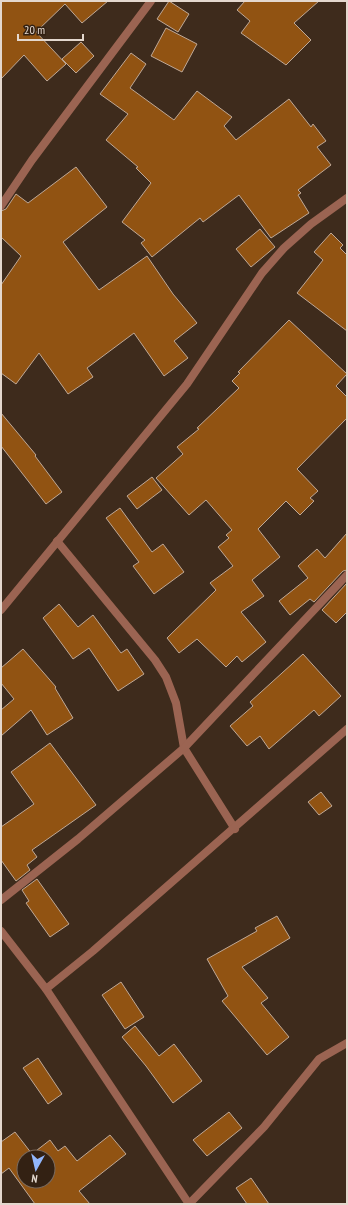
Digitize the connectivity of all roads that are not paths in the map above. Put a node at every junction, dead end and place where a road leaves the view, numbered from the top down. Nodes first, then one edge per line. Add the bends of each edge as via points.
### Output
1 (151, 1) edge
2 (347, 198) edge
3 (1, 206) edge
4 (57, 541) junction
5 (347, 575) edge
6 (1, 610) edge
7 (347, 729) edge
8 (184, 748) junction
9 (235, 828) junction
10 (1, 900) edge
11 (1, 930) edge
12 (46, 989) junction
13 (347, 1043) edge
14 (189, 1204) edge

1 - 3 street via 32,160
2 - 4 street via 311,224 284,248 262,273 187,384
4 - 6 street
4 - 8 street via 156,660 176,703
5 - 8 street
7 - 9 street
8 - 9 street
8 - 10 street via 78,839
9 - 12 street
11 - 12 street
12 - 14 street
13 - 14 street via 319,1060 264,1127

